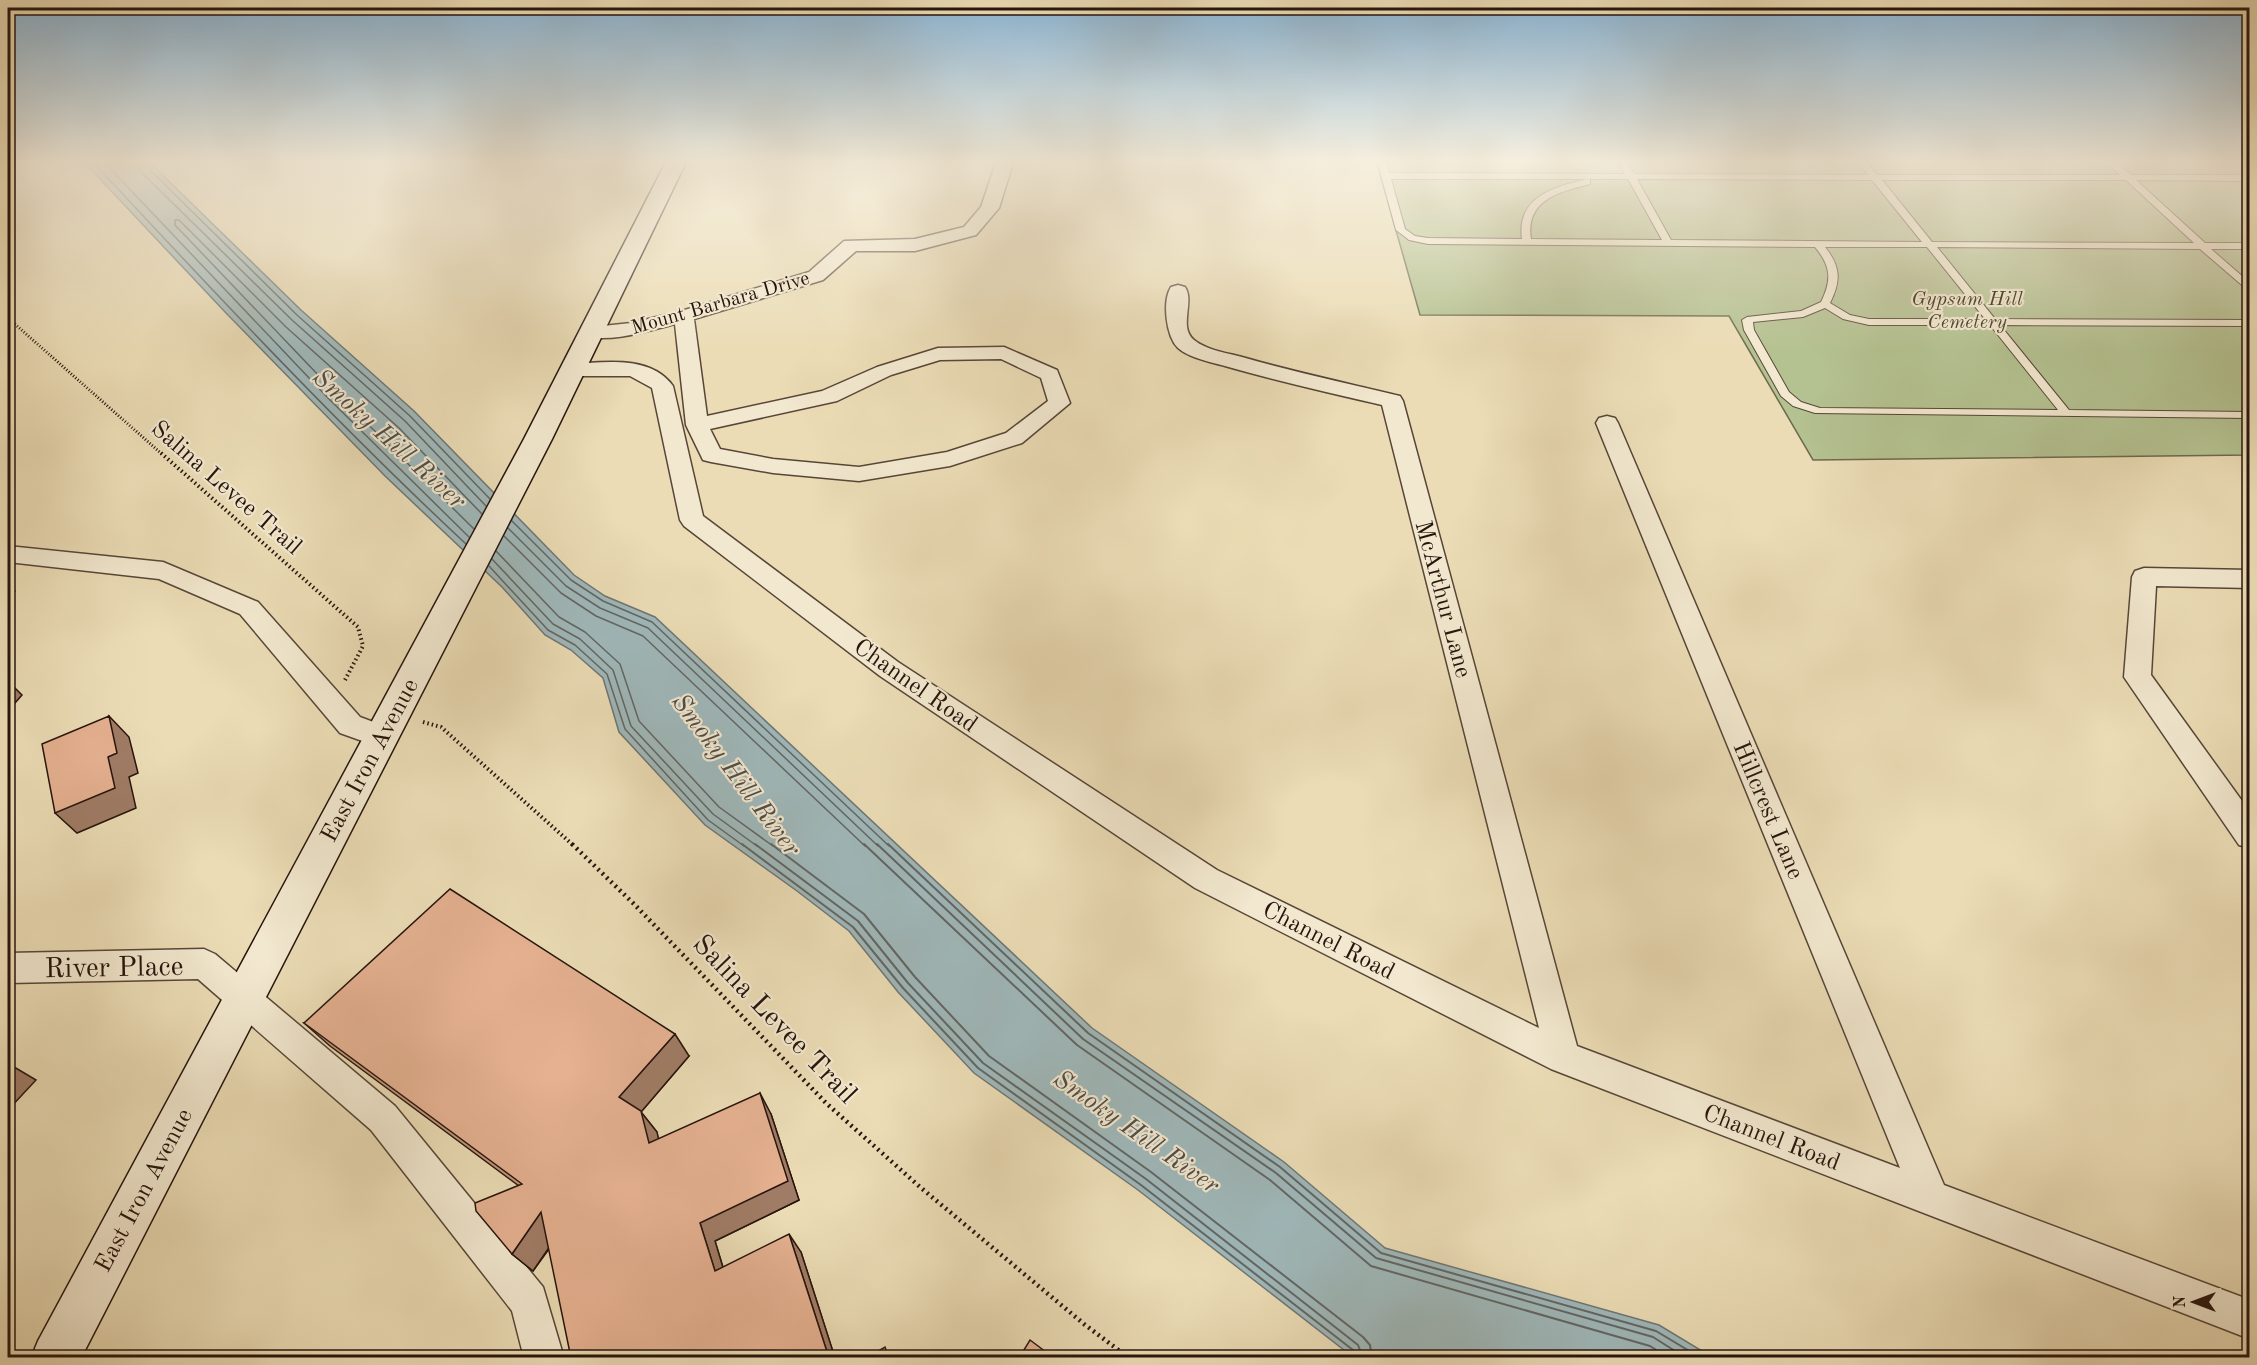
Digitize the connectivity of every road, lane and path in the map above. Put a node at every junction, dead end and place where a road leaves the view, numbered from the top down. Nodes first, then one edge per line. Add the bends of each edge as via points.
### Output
1 (646, 224) edge
2 (976, 224) edge
3 (1399, 224) edge
4 (1524, 224) edge
5 (1657, 224) edge
6 (1913, 224) edge
7 (2179, 224) edge
8 (1527, 242) junction
9 (1668, 243) junction
10 (1818, 244) junction
11 (1930, 245) junction
12 (2203, 246) junction
13 (2250, 246) edge
14 (2250, 289) edge
15 (1178, 291) dead end
16 (1825, 304) junction
17 (684, 316) junction
18 (8, 318) edge
19 (1993, 322) junction
20 (2250, 323) edge
21 (591, 332) junction
22 (573, 370) junction
23 (2066, 413) junction
24 (2250, 415) edge
25 (1607, 423) dead end
26 (697, 425) junction
27 (8, 554) edge
28 (2250, 579) edge
29 (332, 705) junction
30 (387, 725) junction
31 (2250, 836) edge
32 (8, 968) edge
33 (243, 998) junction
34 (1563, 1058) junction
35 (1931, 1198) junction
36 (2250, 1320) edge
37 (55, 1358) edge
38 (543, 1358) edge
39 (1129, 1358) edge

1 - 21 street, East Iron Avenue
2 - 17 street, Mount Barbara Drive via 970,231 915,245 851,245 816,276
3 - 8 lane via 1412,238 1428,241
4 - 8 lane
5 - 9 lane
6 - 11 lane
7 - 12 lane
8 - 9 lane
9 - 10 lane
10 - 11 lane
10 - 16 lane via 1835,268 1834,284
11 - 12 lane
11 - 19 lane
12 - 13 lane
12 - 14 lane
15 - 34 street, McArthur Lane via 1176,328 1188,346 1235,362 1392,401
16 - 19 lane via 1847,317 1869,322
16 - 23 lane via 1803,314 1747,320 1785,394 1797,404 1819,411 1844,412
17 - 21 street, Mount Barbara Drive via 631,329
17 - 26 street
18 - 29 path, Salina Levee Trail via 358,627 363,646
19 - 20 lane
19 - 23 lane
21 - 22 street, East Iron Avenue
22 - 30 street, East Iron Avenue
22 - 34 street, Channel Road via 633,368 651,375 662,386 692,520 889,669 1206,879
23 - 24 lane
25 - 35 street, Hillcrest Lane
26 - 26 street via 829,396 884,370 938,354 1004,352 1050,374 1059,403 1014,438 950,459 859,474 773,466 711,455
27 - 29 street via 163,571 249,608
28 - 31 street via 2144,577 2137,677
29 - 30 street via 350,725
30 - 33 street, East Iron Avenue
30 - 39 path, Salina Levee Trail via 441,727 472,753 634,904 826,1103 929,1195
32 - 33 street, River Place via 204,964
33 - 37 street, East Iron Avenue
33 - 38 street, River Place via 383,1118 529,1301
34 - 35 street, Channel Road
35 - 36 street, Channel Road

